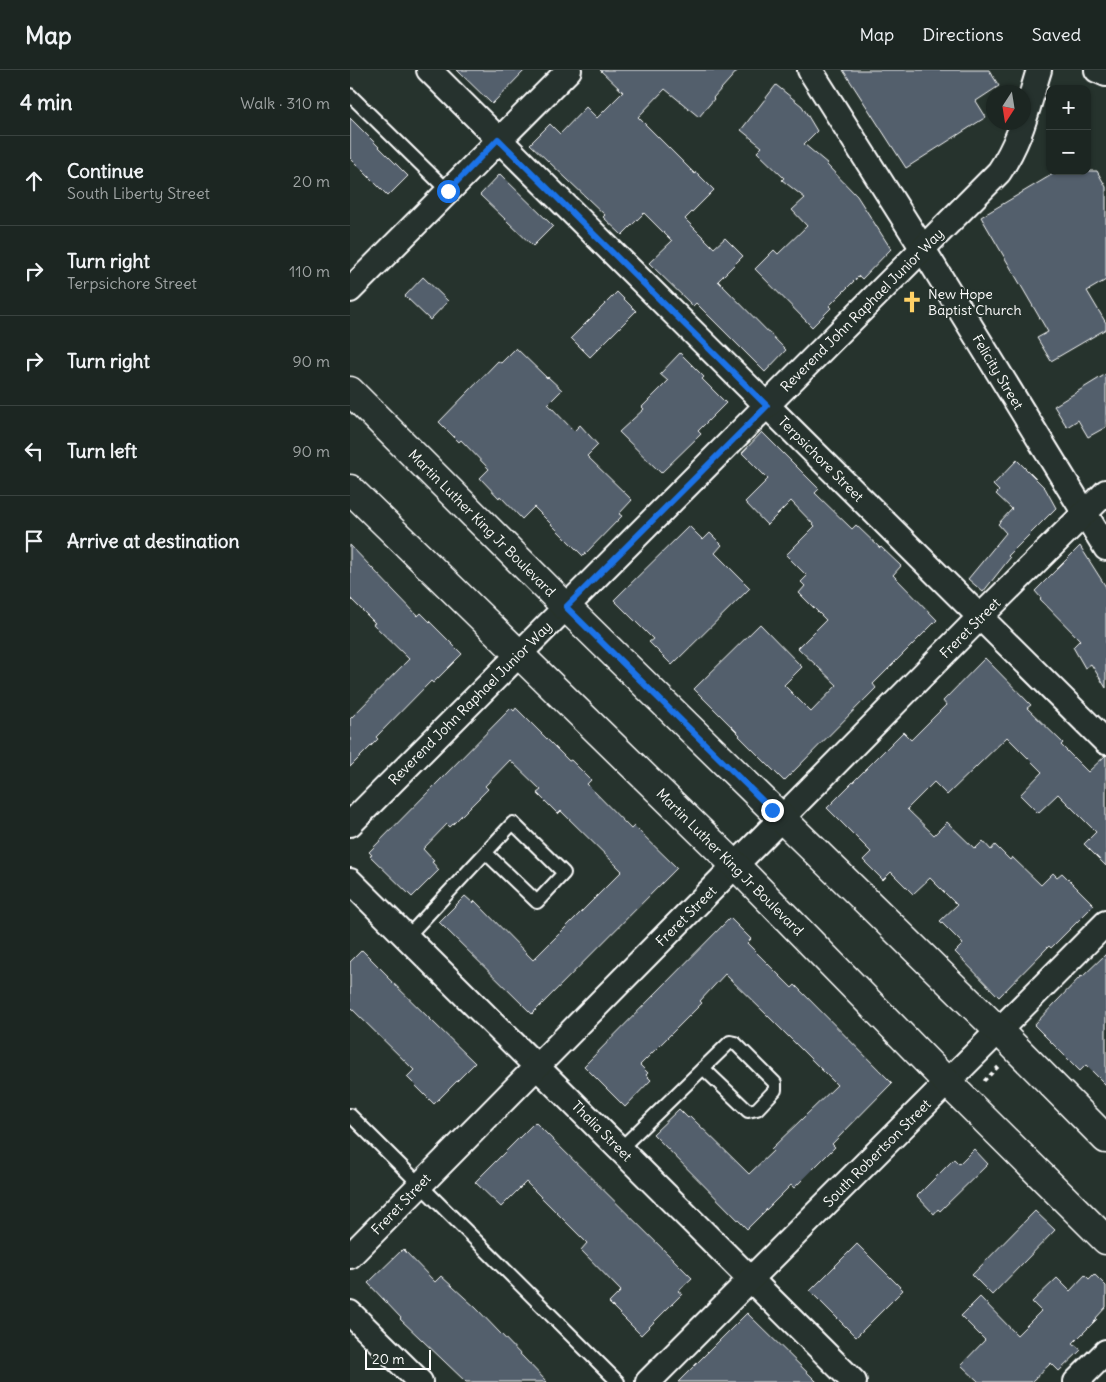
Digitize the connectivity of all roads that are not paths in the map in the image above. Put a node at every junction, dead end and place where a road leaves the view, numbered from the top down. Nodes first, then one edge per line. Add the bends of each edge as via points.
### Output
1 (429, 70) edge
2 (569, 70) edge
3 (810, 70) edge
4 (1040, 70) edge
5 (1097, 70) edge
6 (1106, 74) edge
7 (350, 95) edge
8 (498, 139) junction
9 (448, 191) junction
10 (923, 249) junction
11 (350, 290) edge
12 (350, 391) edge
13 (767, 406) junction
14 (350, 489) edge
15 (1106, 492) edge
16 (1084, 514) junction
17 (1106, 548) edge
18 (566, 607) junction
19 (980, 617) junction
20 (519, 655) junction
21 (1106, 742) edge
22 (781, 820) junction
23 (350, 824) edge
24 (486, 853) junction
25 (736, 866) junction
26 (350, 881) edge
27 (1106, 923) edge
28 (407, 937) junction
29 (999, 1032) junction
30 (537, 1066) junction
31 (703, 1068) junction
32 (948, 1083) junction
33 (350, 1115) edge
34 (1106, 1139) edge
35 (620, 1149) junction
36 (420, 1185) junction
37 (1106, 1240) edge
38 (350, 1256) edge
39 (750, 1279) junction
40 (350, 1313) edge
41 (1106, 1352) edge
42 (420, 1382) edge
43 (618, 1382) edge
44 (648, 1382) edge
45 (854, 1382) edge
46 (1076, 1382) edge

1 - 8 street, Terpsichore Street
2 - 8 street
3 - 10 street, Felicity Street
4 - 10 street, Reverend John Raphael Junior Way via 1010,156 999,172
5 - 6 street
7 - 9 lane
8 - 9 street
8 - 13 street, Terpsichore Street
9 - 11 street
10 - 13 street, Reverend John Raphael Junior Way
10 - 16 street, Felicity Street
12 - 18 street, Martin Luther King Jr Boulevard
13 - 18 street, Reverend John Raphael Junior Way
13 - 19 street, Terpsichore Street
14 - 20 street, Martin Luther King Jr Boulevard
15 - 16 street, Freret Street
16 - 17 street, Felicity Street
16 - 19 street, Freret Street
18 - 20 street, Reverend John Raphael Junior Way
18 - 22 street, Martin Luther King Jr Boulevard
19 - 21 street, Terpsichore Street
19 - 22 street, Freret Street
20 - 23 street, Reverend John Raphael Junior Way
20 - 25 street, Martin Luther King Jr Boulevard
22 - 25 street, Freret Street
22 - 29 street, Martin Luther King Jr Boulevard
24 - 24 lane via 513,823 564,873 537,902
24 - 28 lane
25 - 30 street, Freret Street
25 - 32 street, Martin Luther King Jr Boulevard
26 - 28 street, Thalia Street
27 - 29 street, South Robertson Street
28 - 30 street, Thalia Street
29 - 32 street, South Robertson Street
29 - 34 street, Martin Luther King Jr Boulevard
30 - 35 street, Thalia Street
30 - 36 street, Freret Street
31 - 31 lane via 730,1042 734,1043 775,1083 775,1090 757,1109 748,1111
31 - 35 lane
32 - 37 street, Martin Luther King Jr Boulevard
32 - 39 street, South Robertson Street
33 - 36 lane
35 - 39 street, Thalia Street
36 - 38 street, Freret Street
36 - 43 lane
39 - 44 street, South Robertson Street
39 - 45 street, Thalia Street
40 - 42 street
41 - 46 street

